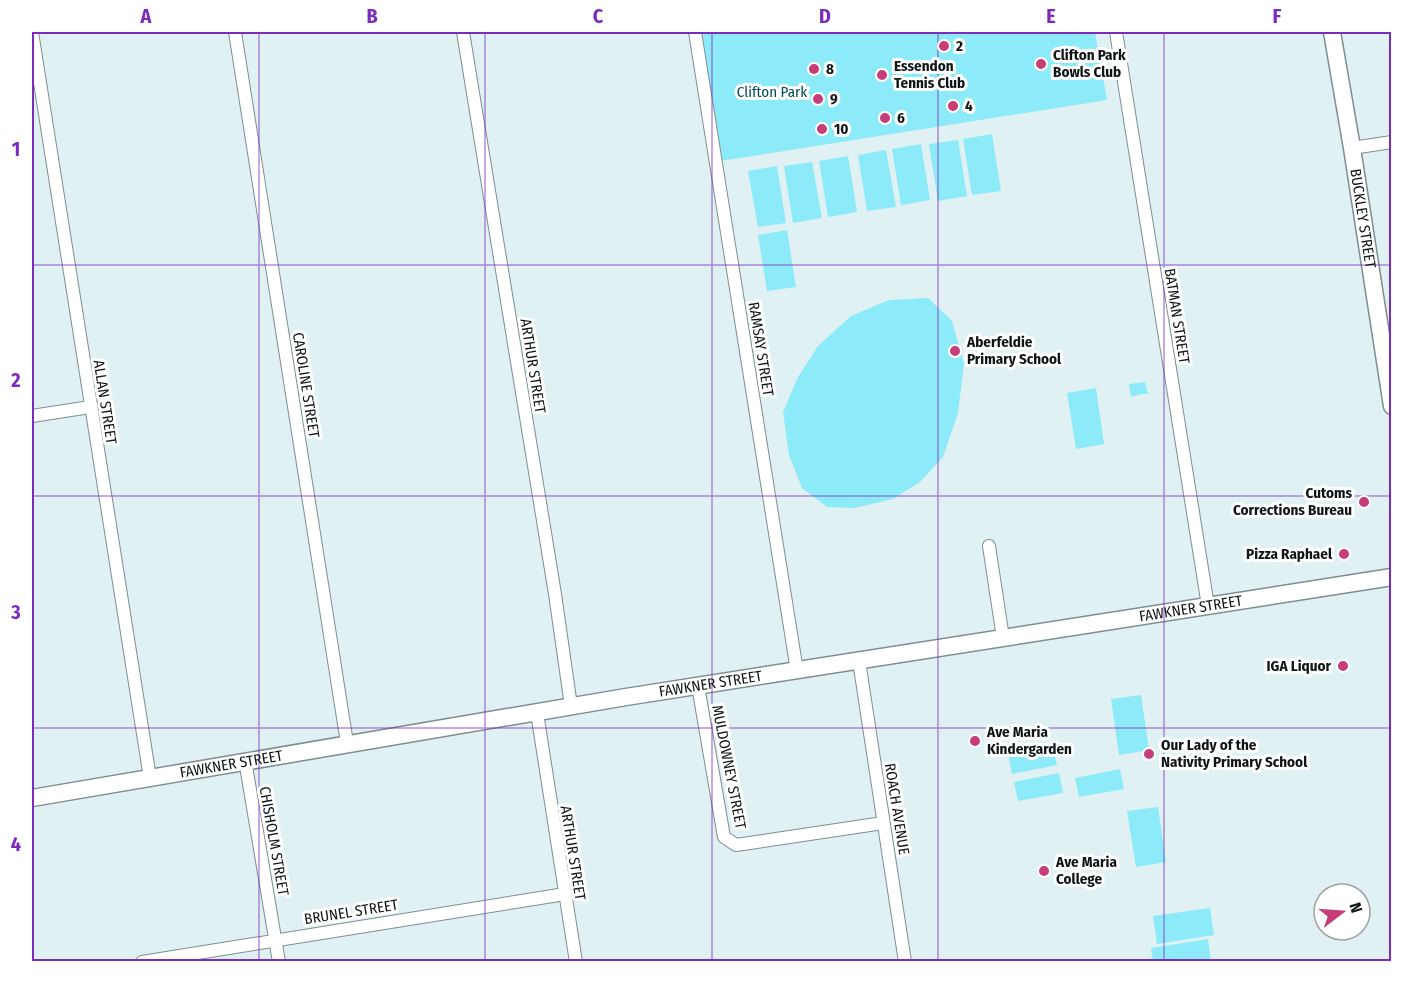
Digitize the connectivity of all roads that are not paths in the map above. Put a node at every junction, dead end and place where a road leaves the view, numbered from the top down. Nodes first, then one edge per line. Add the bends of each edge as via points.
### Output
1 (32, 32) edge
2 (235, 32) edge
3 (463, 32) edge
4 (695, 32) edge
5 (1116, 32) edge
6 (1332, 32) edge
7 (1392, 142) edge
8 (1352, 148) junction
9 (1387, 340) edge
10 (1392, 406) edge
11 (90, 407) junction
12 (32, 416) edge
13 (988, 546) dead end
14 (1392, 577) edge
15 (1208, 606) junction
16 (1003, 639) junction
17 (859, 662) junction
18 (796, 671) junction
19 (698, 686) junction
20 (571, 706) junction
21 (537, 713) junction
22 (347, 743) junction
23 (245, 760) junction
24 (150, 778) junction
25 (32, 798) edge
26 (883, 823) junction
27 (565, 894) junction
28 (276, 939) junction
29 (142, 962) edge
30 (279, 962) edge
31 (576, 962) edge
32 (905, 962) edge

1 - 11 street, ALLAN STREET
2 - 22 street, CAROLINE STREET
3 - 20 street, ARTHUR STREET
4 - 18 street, RAMSAY STREET
5 - 15 street, BATMAN STREET
6 - 8 street, BUCKLEY STREET
7 - 8 street
8 - 9 street, BUCKLEY STREET
9 - 10 street, BUCKLEY STREET
11 - 12 street
11 - 24 street, ALLAN STREET
13 - 16 street
14 - 15 street, FAWKNER STREET
15 - 16 street, FAWKNER STREET
16 - 17 street, FAWKNER STREET
17 - 18 street, FAWKNER STREET
17 - 26 street, ROACH AVENUE
18 - 19 street, FAWKNER STREET
19 - 20 street, FAWKNER STREET
19 - 26 street, MULDOWNEY STREET via 724,837 736,845
20 - 21 street, FAWKNER STREET
21 - 22 street, FAWKNER STREET
21 - 27 street, ARTHUR STREET
22 - 23 street, FAWKNER STREET
23 - 24 street, FAWKNER STREET
23 - 28 street, CHISHOLM STREET
24 - 25 street, FAWKNER STREET
26 - 32 street, ROACH AVENUE
27 - 28 street, BRUNEL STREET
27 - 31 street, ARTHUR STREET
28 - 29 street, BRUNEL STREET
28 - 30 street, CHISHOLM STREET

